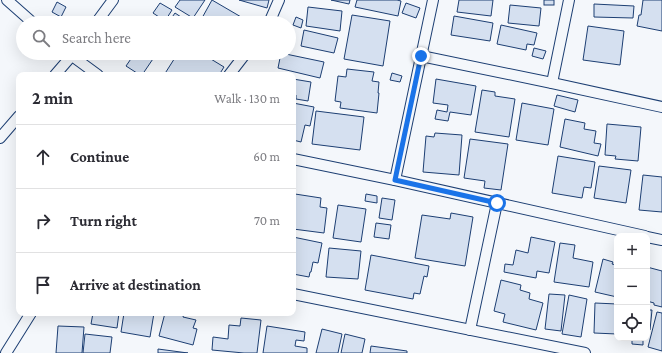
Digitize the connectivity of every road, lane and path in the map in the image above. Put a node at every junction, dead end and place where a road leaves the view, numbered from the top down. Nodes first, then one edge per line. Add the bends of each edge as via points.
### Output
1 (6, 0) edge
2 (113, 0) edge
3 (279, 0) edge
4 (433, 0) edge
5 (569, 0) edge
6 (25, 16) edge
7 (101, 16) edge
8 (272, 16) edge
9 (421, 56) junction
10 (66, 60) edge
11 (79, 60) edge
12 (241, 60) edge
13 (57, 72) edge
14 (94, 72) edge
15 (231, 72) edge
16 (552, 83) junction
17 (662, 107) edge
18 (16, 122) edge
19 (0, 138) edge
20 (296, 160) edge
21 (395, 180) junction
22 (497, 203) junction
23 (632, 233) edge
24 (650, 237) edge
25 (662, 240) edge
26 (296, 295) edge
27 (29, 316) edge
28 (470, 330) junction
29 (6, 353) edge
30 (585, 353) edge

1 - 6 street
2 - 7 street
3 - 8 street
4 - 9 street
5 - 16 street
9 - 16 street
9 - 21 street
10 - 13 street
11 - 14 street
12 - 15 street
16 - 17 street
18 - 19 street
20 - 21 street
21 - 22 street
22 - 23 street
22 - 28 street
24 - 25 street
26 - 28 street
27 - 29 street
28 - 30 street

